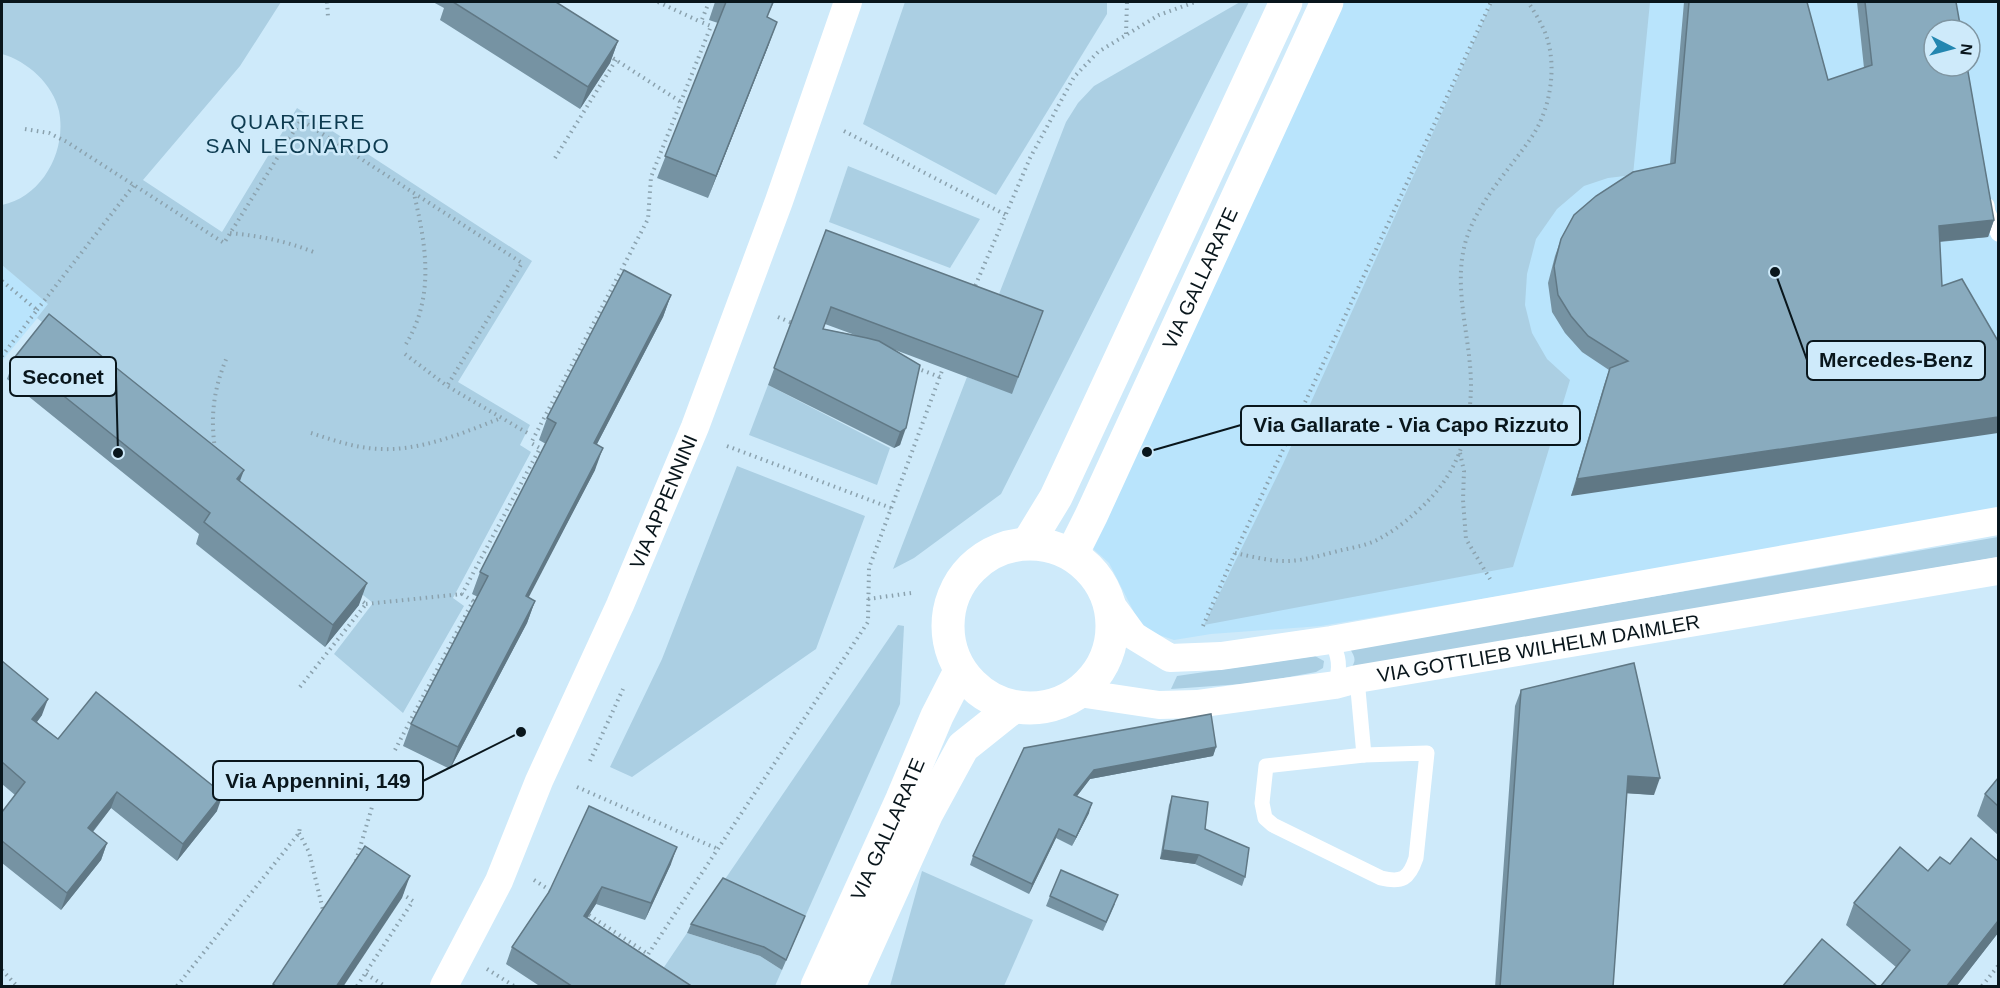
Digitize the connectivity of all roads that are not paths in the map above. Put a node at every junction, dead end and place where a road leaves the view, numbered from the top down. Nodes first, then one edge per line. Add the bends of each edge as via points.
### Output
1 (849, 2) edge
2 (1286, 2) edge
3 (1327, 2) edge
4 (1984, 189) edge
5 (1998, 234) edge
6 (1998, 521) edge
7 (1028, 543) junction
8 (1072, 554) junction
9 (1998, 571) edge
10 (1110, 603) junction
11 (1330, 640) junction
12 (960, 672) junction
13 (1346, 682) junction
14 (1079, 693) junction
15 (1012, 708) junction
16 (1364, 755) junction
17 (444, 987) edge
18 (817, 987) edge
19 (849, 987) edge

1 - 17 street, VIA APPENNINI via 695,427 499,881
2 - 7 main road, VIA GALLARATE via 1056,497
3 - 8 main road, VIA GALLARATE
4 - 5 lane via 1988,212
6 - 11 street
7 - 8 main road via 1051,545
7 - 12 main road via 996,550 969,569 952,597 946,622 950,648
8 - 10 main road via 1096,575
9 - 13 street, VIA GOTTLIEB WILHELM DAIMLER
10 - 11 street via 1134,636 1170,658 1221,656
10 - 14 main road via 1108,652 1101,668
11 - 13 lane
12 - 15 main road via 982,695
12 - 18 main road, VIA GALLARATE
13 - 14 street, VIA GOTTLIEB WILHELM DAIMLER via 1197,704 1159,705
13 - 16 lane
14 - 15 main road via 1047,708
15 - 19 main road, VIA GALLARATE via 963,747 927,813
16 - 16 lane via 1266,766 1262,803 1265,818 1381,878 1404,879 1416,858 1427,753

